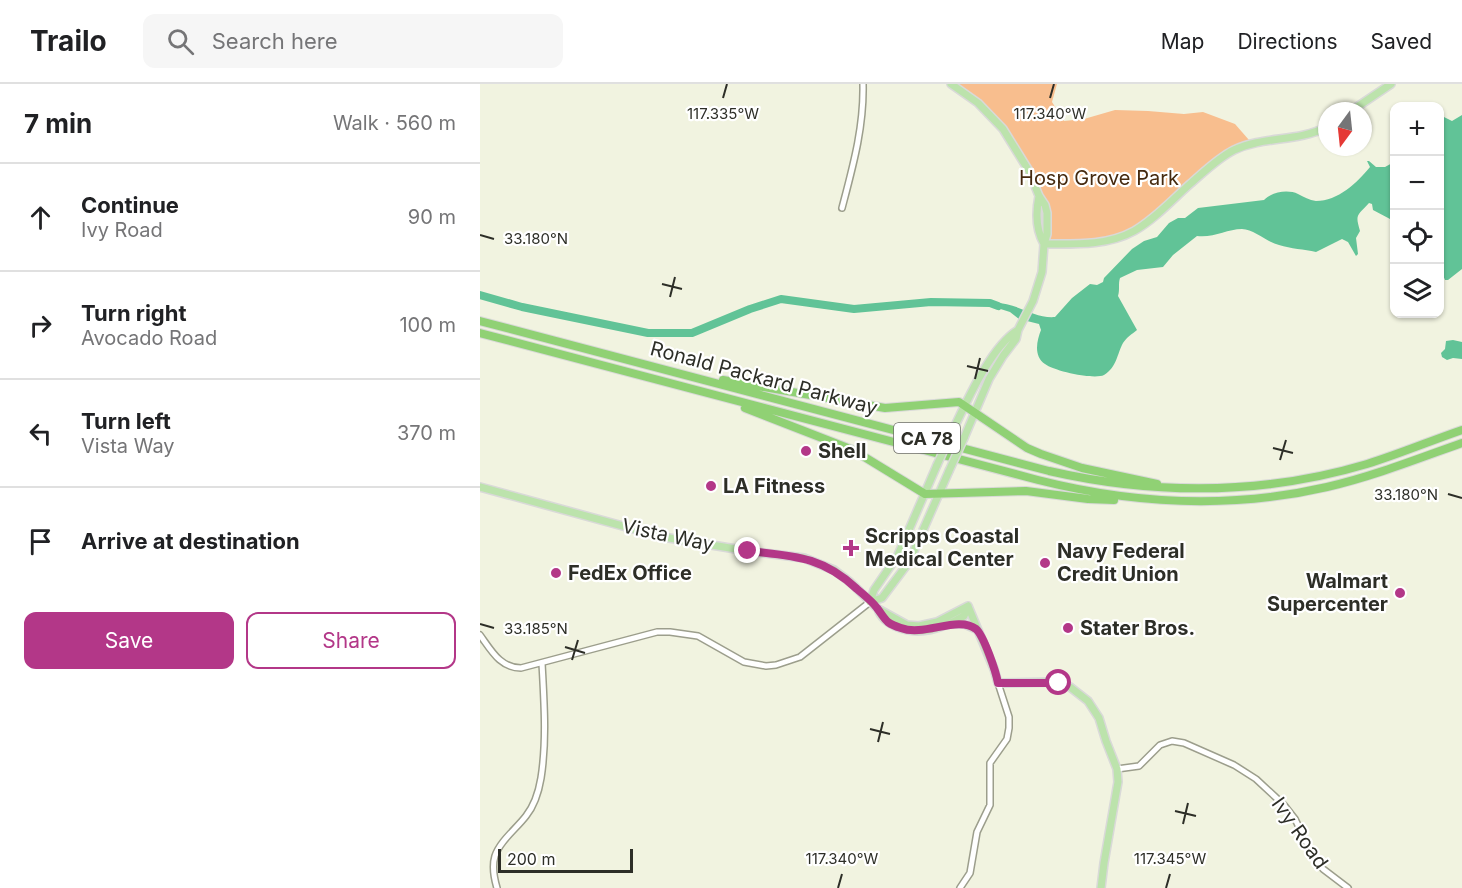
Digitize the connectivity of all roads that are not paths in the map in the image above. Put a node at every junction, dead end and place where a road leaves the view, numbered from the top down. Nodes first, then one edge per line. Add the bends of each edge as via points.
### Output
1 (863, 84) edge
2 (951, 84) edge
3 (1391, 84) edge
4 (1364, 102) edge
5 (1318, 130) edge
6 (842, 208) dead end
7 (1044, 244) junction
8 (480, 321) edge
9 (1018, 330) junction
10 (480, 333) edge
11 (666, 369) junction
12 (676, 384) junction
13 (965, 406) junction
14 (976, 413) junction
15 (1462, 430) edge
16 (1462, 443) edge
17 (480, 487) edge
18 (1191, 489) junction
19 (925, 494) junction
20 (939, 494) junction
21 (1158, 501) junction
22 (870, 602) junction
23 (968, 606) junction
24 (878, 609) junction
25 (949, 624) junction
26 (978, 630) junction
27 (480, 635) edge
28 (542, 663) junction
29 (998, 683) junction
30 (1118, 769) junction
31 (497, 888) edge
32 (960, 888) edge
33 (1101, 888) edge
34 (1348, 888) edge

1 - 6 street via 859,147
2 - 7 main road via 978,103 1003,129 1029,171 1047,213
3 - 4 main road
5 - 7 main road via 1304,136 1249,144 1231,152 1149,220 1119,238
7 - 9 main road via 1041,280
8 - 11 highway, Ronald Packard Parkway / CA 78
9 - 13 main road via 994,356
9 - 14 main road via 989,379
10 - 12 highway, Ronald Packard Parkway / CA 78
11 - 13 highway via 870,406 959,402
11 - 18 highway, Ronald Packard Parkway / CA 78 via 1049,471 1128,486
12 - 19 highway via 840,444
12 - 21 highway, Ronald Packard Parkway / CA 78 via 1067,488
13 - 14 highway
13 - 19 main road, bridge
14 - 18 highway via 1027,448 1059,461
14 - 20 main road, bridge
15 - 18 highway, Ronald Packard Parkway / CA 78 via 1366,464 1325,474 1272,484
16 - 21 highway, Ronald Packard Parkway / CA 78 via 1403,465 1316,489 1252,498
17 - 22 main road, Vista Way via 663,537 804,558 834,570
19 - 20 highway
19 - 22 main road via 898,555
20 - 21 highway via 1026,490 1088,499
20 - 22 main road via 903,572 882,598
22 - 24 main road, Vista Way
22 - 28 street via 800,657 776,665 750,663 698,636 670,632 657,632
23 - 24 main road, Vista Way via 937,622 914,626
23 - 25 main road via 964,616
23 - 26 main road
24 - 25 main road, Vista Way via 888,622 911,632
25 - 26 main road via 964,624
26 - 29 main road
27 - 28 street via 502,663 513,668
28 - 31 street via 545,725 541,778 528,814 494,857
29 - 30 main road via 1054,682 1079,694 1098,714
29 - 32 street via 1009,728 990,763 990,805 977,832 970,873
30 - 33 main road
30 - 34 street, Ivy Road via 1139,765 1160,745 1172,741 1234,765 1284,805 1314,858

